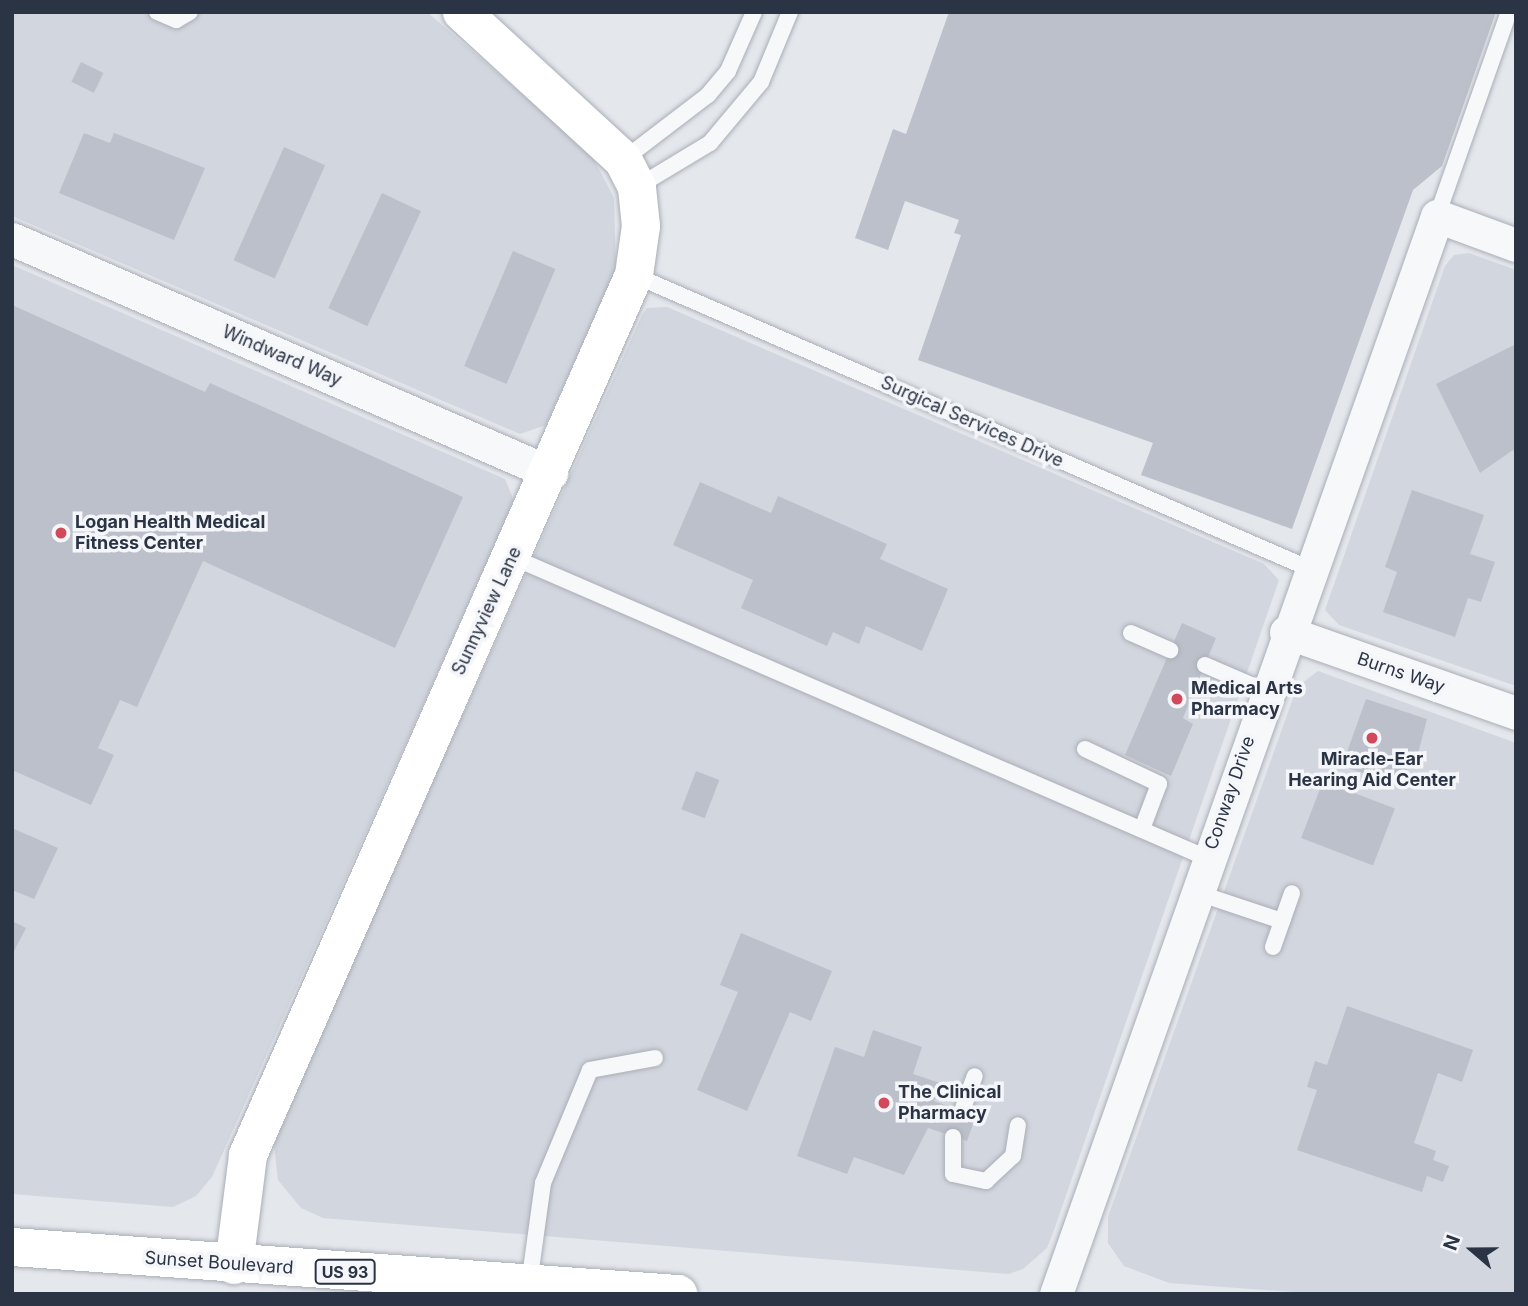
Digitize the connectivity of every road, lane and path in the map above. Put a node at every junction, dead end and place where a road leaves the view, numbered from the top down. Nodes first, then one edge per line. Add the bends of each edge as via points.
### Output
1 (158, 12) edge
2 (190, 12) edge
3 (462, 12) edge
4 (754, 12) edge
5 (790, 12) edge
6 (1509, 12) edge
7 (630, 174) junction
8 (1437, 216) junction
9 (12, 239) edge
10 (1516, 245) edge
11 (635, 275) junction
12 (551, 472) junction
13 (512, 557) junction
14 (1310, 569) junction
15 (1286, 632) junction
16 (1131, 633) dead end
17 (1170, 650) dead end
18 (1205, 665) dead end
19 (1265, 691) junction
20 (1516, 713) edge
21 (1084, 749) dead end
22 (1142, 829) junction
23 (1208, 858) junction
24 (1195, 892) junction
25 (1292, 893) dead end
26 (1282, 921) junction
27 (1273, 947) dead end
28 (655, 1058) dead end
29 (975, 1076) dead end
30 (962, 1111) dead end
31 (1018, 1125) dead end
32 (953, 1137) dead end
33 (12, 1247) edge
34 (234, 1265) junction
35 (529, 1284) junction
36 (678, 1294) edge
37 (1056, 1294) edge

1 - 2 lane via 176,20
3 - 7 street
4 - 7 lane via 728,71
5 - 7 lane via 761,82 710,143
6 - 8 lane
7 - 11 street, Sunnyview Lane via 641,226
8 - 10 street
8 - 14 street, Conway Drive
9 - 12 street, Windward Way
11 - 12 street, Sunnyview Lane
11 - 14 lane, Surgical Services Drive
12 - 13 street, Sunnyview Lane
13 - 22 lane
13 - 34 street, Sunnyview Lane via 248,1155
14 - 15 street, Conway Drive
15 - 19 street, Conway Drive
15 - 20 street, Burns Way
16 - 17 lane
18 - 19 lane
19 - 23 street, Conway Drive
21 - 22 lane via 1159,784
22 - 23 lane
23 - 24 street, Conway Drive
24 - 26 lane
24 - 37 street, Conway Drive
25 - 26 lane
26 - 27 lane
28 - 35 lane via 590,1070 543,1183
29 - 30 lane
31 - 32 lane via 1013,1156 986,1181 953,1174
33 - 34 street, Sunset Boulevard / US 93
34 - 35 street, Sunset Boulevard / US 93
35 - 36 street, Sunset Boulevard / US 93

